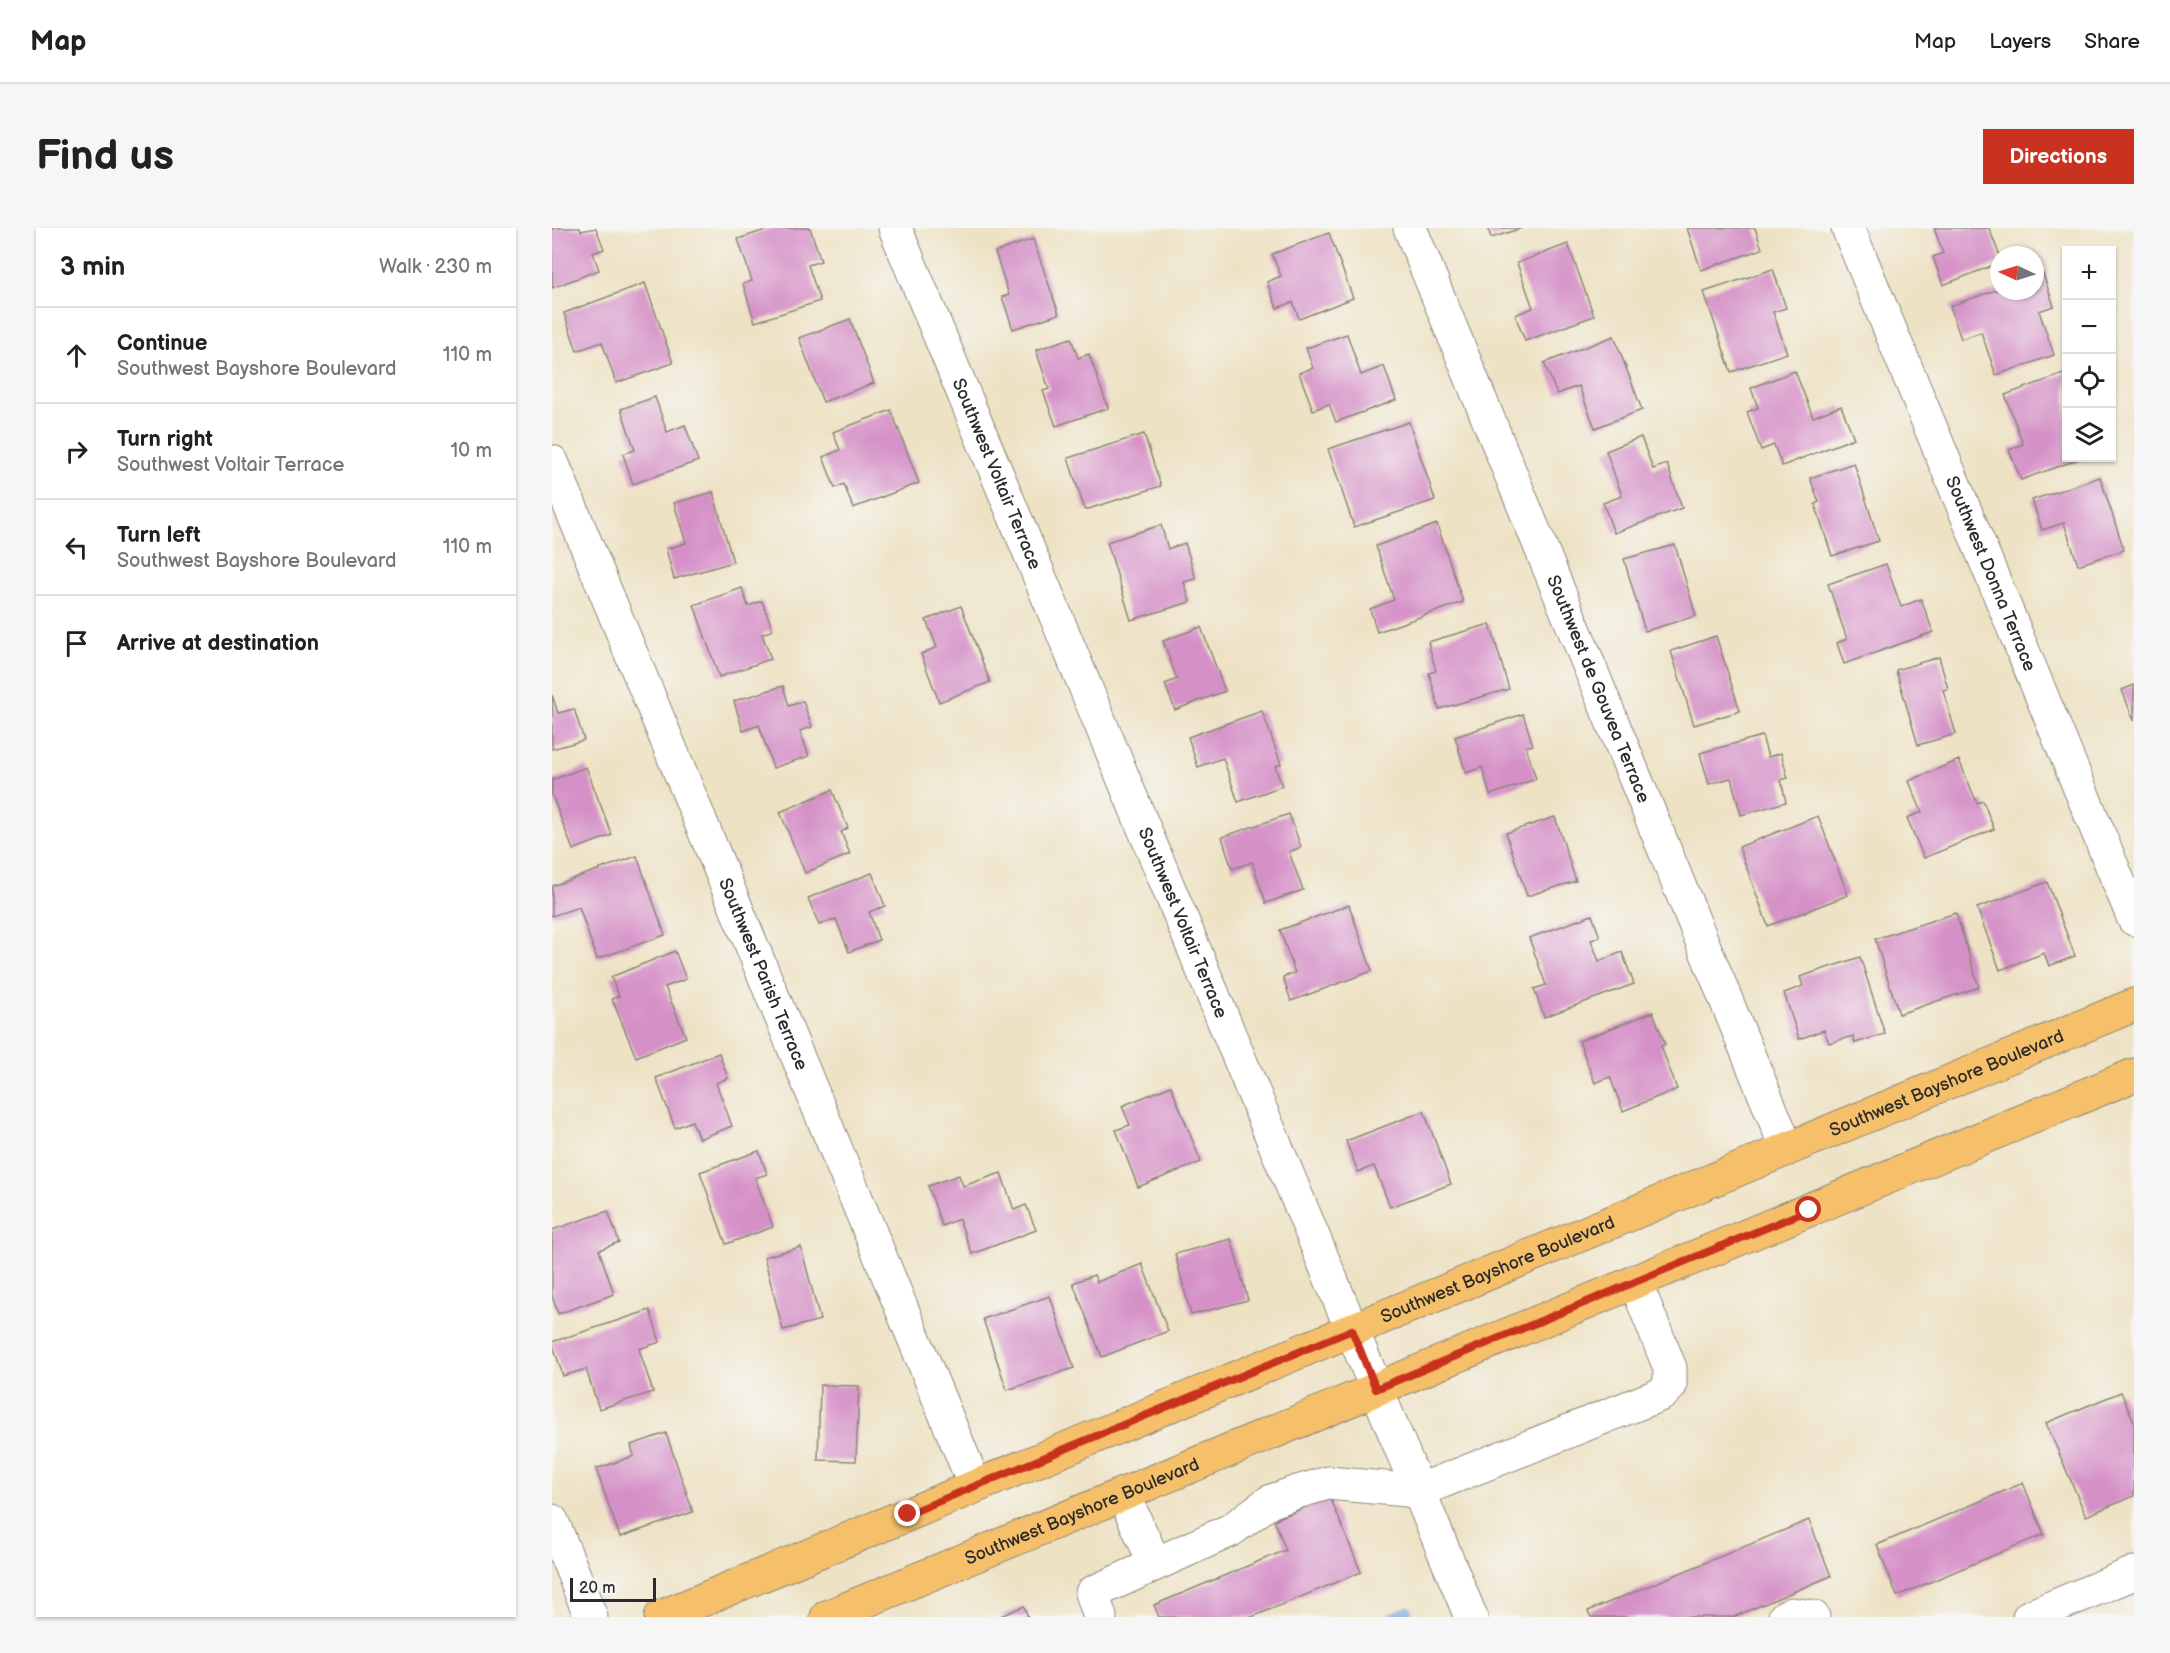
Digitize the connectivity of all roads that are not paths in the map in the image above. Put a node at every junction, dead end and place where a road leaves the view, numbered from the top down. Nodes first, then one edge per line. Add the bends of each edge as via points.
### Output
1 (896, 228) edge
2 (1410, 228) edge
3 (1848, 228) edge
4 (552, 462) edge
5 (2134, 920) edge
6 (2134, 1005) edge
7 (2134, 1075) edge
8 (1787, 1149) junction
9 (1635, 1281) junction
10 (1352, 1330) junction
11 (1376, 1389) junction
12 (975, 1486) junction
13 (1418, 1491) junction
14 (1123, 1494) junction
15 (908, 1514) junction
16 (552, 1521) edge
17 (1155, 1564) junction
18 (2134, 1573) edge
19 (591, 1617) edge
20 (661, 1617) edge
21 (720, 1617) edge
22 (827, 1617) edge
23 (1100, 1617) edge
24 (1471, 1617) edge
25 (1785, 1617) edge
26 (1813, 1617) edge
27 (2029, 1617) edge

1 - 10 street, Southwest Voltair Terrace
2 - 8 street, Southwest de Gouvea Terrace
3 - 5 street, Southwest Donna Terrace
4 - 12 street, Southwest Parish Terrace
6 - 8 main road, Southwest Bayshore Boulevard
7 - 9 main road, Southwest Bayshore Boulevard
8 - 10 main road, Southwest Bayshore Boulevard
9 - 11 main road, Southwest Bayshore Boulevard
9 - 13 street via 1670,1368 1670,1386 1662,1394
10 - 11 street, Southwest Voltair Terrace
10 - 12 main road, Southwest Bayshore Boulevard
11 - 13 street, Southwest Voltair Terrace
11 - 14 main road, Southwest Bayshore Boulevard
12 - 15 main road, Southwest Bayshore Boulevard
13 - 17 street via 1328,1483 1269,1502 1231,1530
13 - 24 street, Southwest Voltair Terrace
14 - 17 street
14 - 22 main road, Southwest Bayshore Boulevard
15 - 20 main road, Southwest Bayshore Boulevard
15 - 21 main road via 892,1545
16 - 19 street
17 - 23 street via 1092,1593
18 - 27 street
25 - 26 street

